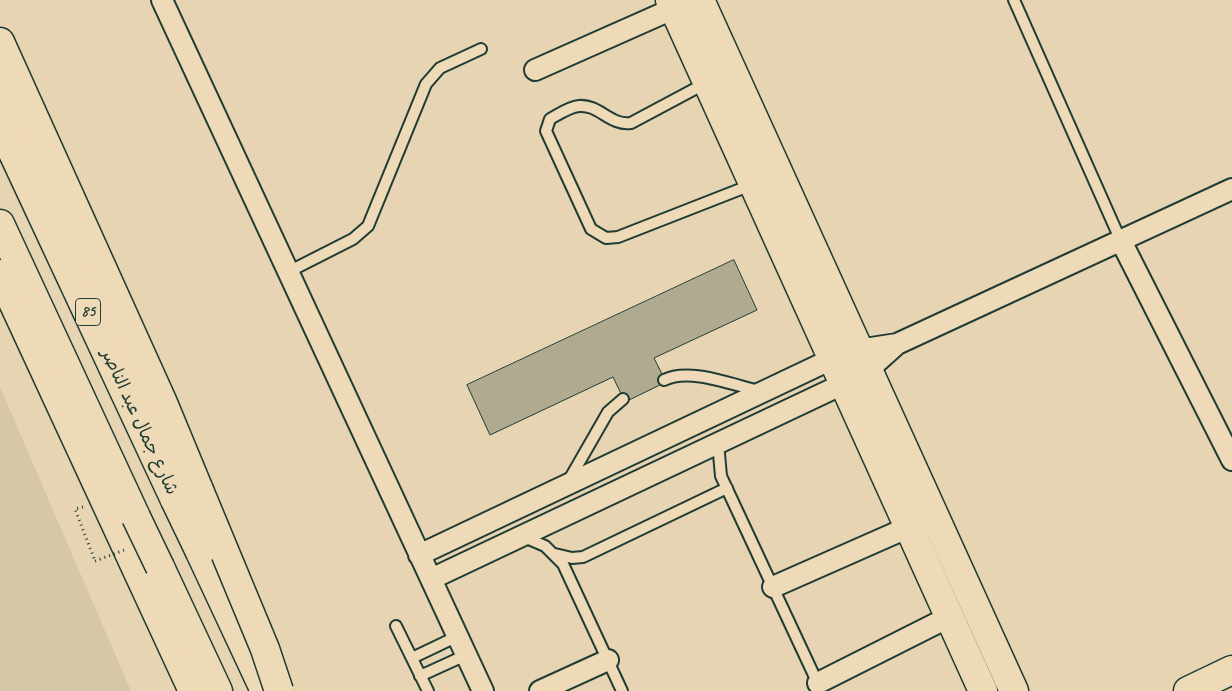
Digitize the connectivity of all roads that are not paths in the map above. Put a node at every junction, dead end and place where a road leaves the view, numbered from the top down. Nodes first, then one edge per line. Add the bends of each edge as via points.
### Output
1 (162, 0) edge
2 (700, 0) edge
3 (1014, 0) edge
4 (678, 3) edge
5 (0, 42) edge
6 (481, 49) dead end
7 (535, 70) dead end
8 (707, 82) junction
9 (0, 89) edge
10 (0, 125) edge
11 (753, 184) junction
12 (1232, 188) edge
13 (792, 203) junction
14 (766, 214) junction
15 (0, 224) edge
16 (1120, 239) junction
17 (288, 272) junction
18 (0, 274) edge
19 (863, 360) junction
20 (838, 371) junction
21 (664, 380) dead end
22 (765, 392) junction
23 (623, 399) dead end
24 (718, 443) junction
25 (649, 446) junction
26 (1232, 460) edge
27 (597, 470) junction
28 (660, 470) junction
29 (567, 484) junction
30 (727, 488) junction
31 (609, 495) junction
32 (909, 527) junction
33 (524, 536) junction
34 (555, 554) junction
35 (419, 555) junction
36 (431, 579) junction
37 (773, 587) junction
38 (950, 617) junction
39 (396, 626) dead end
40 (458, 636) junction
41 (466, 655) junction
42 (412, 658) junction
43 (608, 660) junction
44 (1232, 670) edge
45 (420, 676) junction
46 (820, 687) edge
47 (193, 691) edge
48 (218, 691) edge
49 (264, 691) edge
50 (280, 691) edge
51 (428, 691) edge
52 (483, 691) edge
53 (540, 691) edge
54 (622, 691) edge
55 (983, 691) edge
56 (1014, 691) edge
57 (1188, 691) edge

1 - 17 street
2 - 13 main road
3 - 16 lane
4 - 7 street
4 - 8 main road
5 - 50 main road, bridge via 163,403
6 - 17 lane via 440,68 426,84 368,226 354,239
8 - 11 main road
8 - 11 lane via 631,123 619,123 591,107 578,106 550,118 546,131 590,229 606,238
9 - 50 main road
10 - 49 main road, شارع جمال عبد الناصر / 85, bridge
11 - 14 main road
12 - 16 street
13 - 14 main road
13 - 19 main road
14 - 20 main road
15 - 48 main road, 85, bridge
16 - 19 street
16 - 26 street
17 - 35 street
18 - 47 main road
19 - 20 street
19 - 56 main road
20 - 22 street
20 - 24 street
20 - 32 main road
21 - 22 lane via 677,375 692,375
22 - 25 street
23 - 29 lane via 608,412
24 - 28 street
24 - 30 lane via 718,463
25 - 27 street
25 - 28 street
27 - 29 street
27 - 31 street
28 - 31 street
29 - 35 street
30 - 34 lane via 583,557
30 - 37 lane
31 - 33 street
32 - 37 street
32 - 38 main road
33 - 34 lane
33 - 36 street
34 - 43 lane via 566,569
35 - 36 street
36 - 40 street
37 - 46 lane
38 - 46 street
38 - 55 main road
39 - 42 lane
40 - 41 street
40 - 42 lane
41 - 45 lane
41 - 52 street
42 - 45 lane
43 - 53 street
43 - 54 lane
44 - 57 main road
45 - 51 lane

